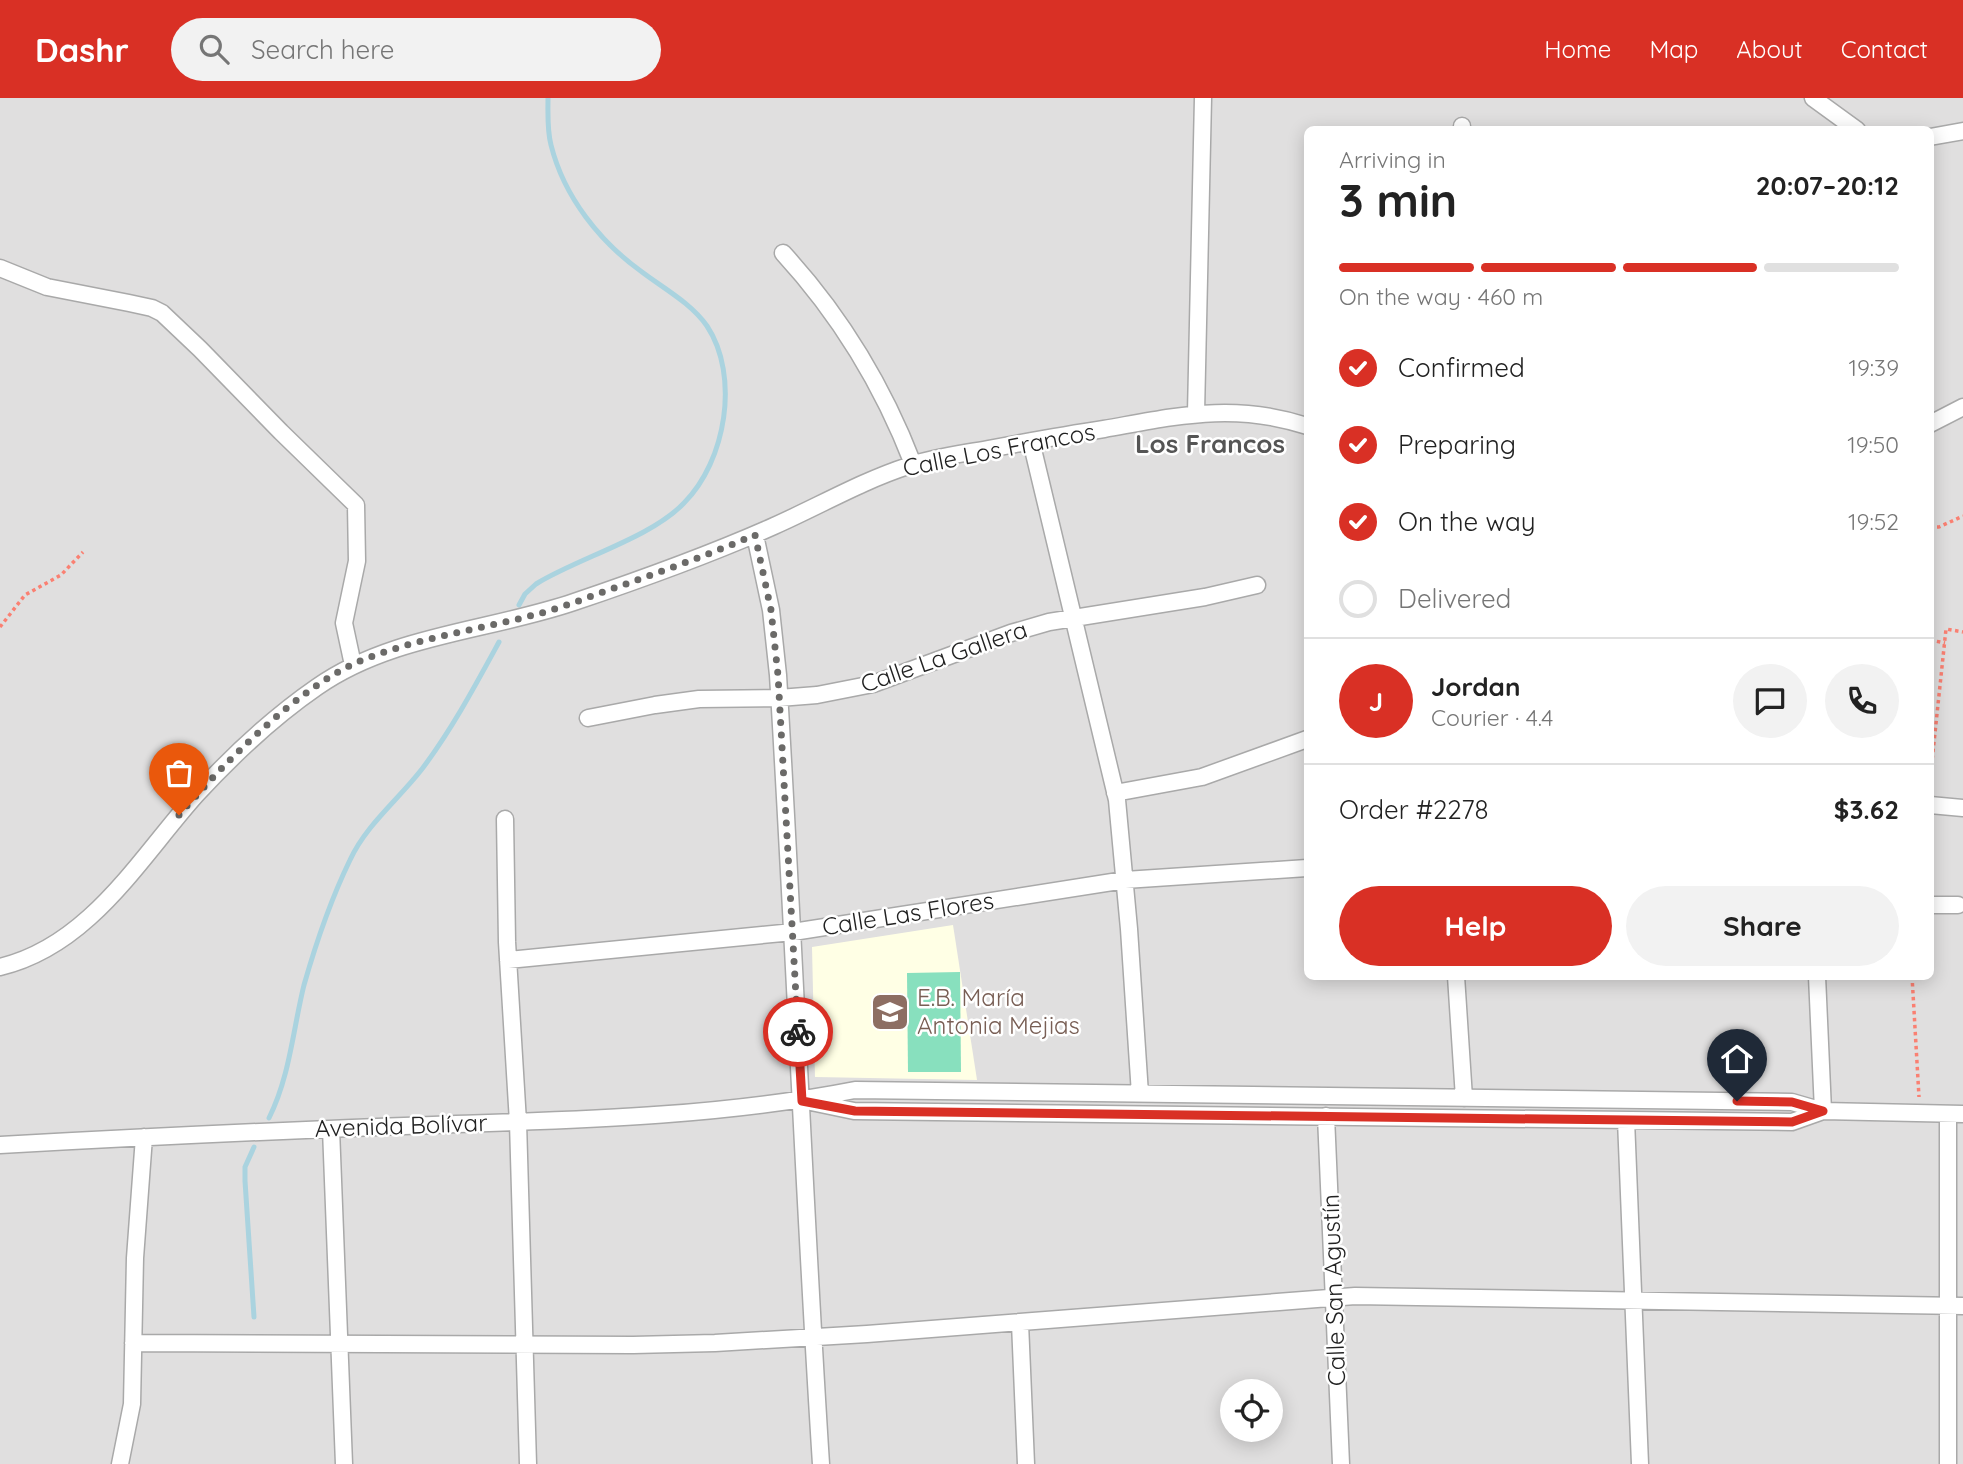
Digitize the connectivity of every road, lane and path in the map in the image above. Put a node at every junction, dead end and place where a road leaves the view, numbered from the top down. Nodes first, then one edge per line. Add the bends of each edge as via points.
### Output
1 (1203, 98) edge
2 (1813, 98) edge
3 (1852, 126) edge
4 (1963, 131) edge
5 (1934, 136) edge
6 (783, 253) dead end
7 (0, 268) edge
8 (1963, 407) edge
9 (1196, 413) junction
10 (1934, 422) edge
11 (1304, 425) edge
12 (1031, 441) junction
13 (913, 464) junction
14 (1963, 516) edge
15 (1934, 527) edge
16 (755, 535) junction
17 (83, 552) dead end
18 (1257, 585) dead end
19 (1073, 616) junction
20 (0, 626) edge
21 (1963, 632) edge
22 (1934, 641) edge
23 (1945, 643) junction
24 (353, 665) junction
25 (779, 698) junction
26 (588, 718) dead end
27 (1304, 740) edge
28 (1934, 743) edge
29 (1115, 793) junction
30 (1934, 805) edge
31 (1963, 808) edge
32 (505, 819) dead end
33 (1304, 868) edge
34 (1125, 880) junction
35 (1934, 905) edge
36 (1958, 905) dead end
37 (793, 932) junction
38 (508, 960) junction
39 (0, 967) edge
40 (1456, 980) edge
41 (1817, 980) edge
42 (1912, 980) edge
43 (1140, 1094) junction
44 (1464, 1098) junction
45 (802, 1101) junction
46 (1823, 1111) junction
47 (1920, 1113) junction
48 (1955, 1114) edge
49 (1326, 1116) junction
50 (1626, 1120) junction
51 (518, 1122) junction
52 (331, 1129) junction
53 (144, 1137) junction
54 (0, 1145) edge
55 (1334, 1297) junction
56 (1633, 1300) junction
57 (1955, 1306) edge
58 (1020, 1323) junction
59 (813, 1337) junction
60 (133, 1343) junction
61 (339, 1343) junction
62 (525, 1344) junction
63 (120, 1464) edge
64 (344, 1464) edge
65 (528, 1464) edge
66 (821, 1464) edge
67 (1026, 1464) edge
68 (1341, 1464) edge
69 (1640, 1464) edge
70 (1948, 1464) edge

1 - 9 street
2 - 3 street
4 - 5 street
6 - 13 street via 830,308 873,376
7 - 24 street via 47,287 162,313 356,505 357,561 344,623
8 - 10 street
9 - 11 street, Calle Los Francos via 1262,414
9 - 12 street, Calle Los Francos
12 - 13 street, Calle Los Francos
12 - 19 street
13 - 16 street, Calle Los Francos
14 - 15 path
16 - 24 street, Calle Los Francos via 547,611 451,634
16 - 25 street via 771,610
17 - 20 path via 61,575 25,595
18 - 19 street, Calle La Gallera
19 - 25 street, Calle La Gallera via 1011,633 873,684
19 - 29 street
21 - 23 path via 1946,629
22 - 23 path
23 - 28 path
24 - 39 street, Calle Los Francos via 281,714 222,768 96,913 46,948
25 - 26 street, Calle La Gallera via 699,699
25 - 37 street
27 - 29 street via 1202,777
29 - 34 street
30 - 31 street
32 - 38 street
33 - 34 street, Calle Las Flores
34 - 37 street, Calle Las Flores
34 - 43 street
35 - 36 street
37 - 38 street, Calle Las Flores
37 - 45 street
38 - 51 street
40 - 44 street
41 - 46 street
42 - 47 path
43 - 44 street, Avenida Bolívar
43 - 45 street, Avenida Bolívar via 855,1090
44 - 46 street, Avenida Bolívar via 1792,1102
45 - 49 street, Avenida Bolívar via 855,1111
45 - 51 street, Avenida Bolívar
45 - 59 street
46 - 47 street, Avenida Bolívar
46 - 50 street, Avenida Bolívar via 1792,1122
47 - 48 street, Avenida Bolívar
48 - 57 street
49 - 50 street, Avenida Bolívar
49 - 55 street, Calle San Agustín
50 - 56 street
51 - 52 street, Avenida Bolívar
51 - 62 street
52 - 53 street, Avenida Bolívar
52 - 61 street
53 - 54 street, Avenida Bolívar
53 - 60 street
55 - 56 street
55 - 58 street
55 - 68 street, Calle San Agustín
56 - 57 street
56 - 69 street
57 - 70 street
58 - 59 street
58 - 67 street
59 - 62 street via 633,1346
59 - 66 street
60 - 61 street
60 - 63 street via 132,1404
61 - 62 street
61 - 64 street
62 - 65 street

